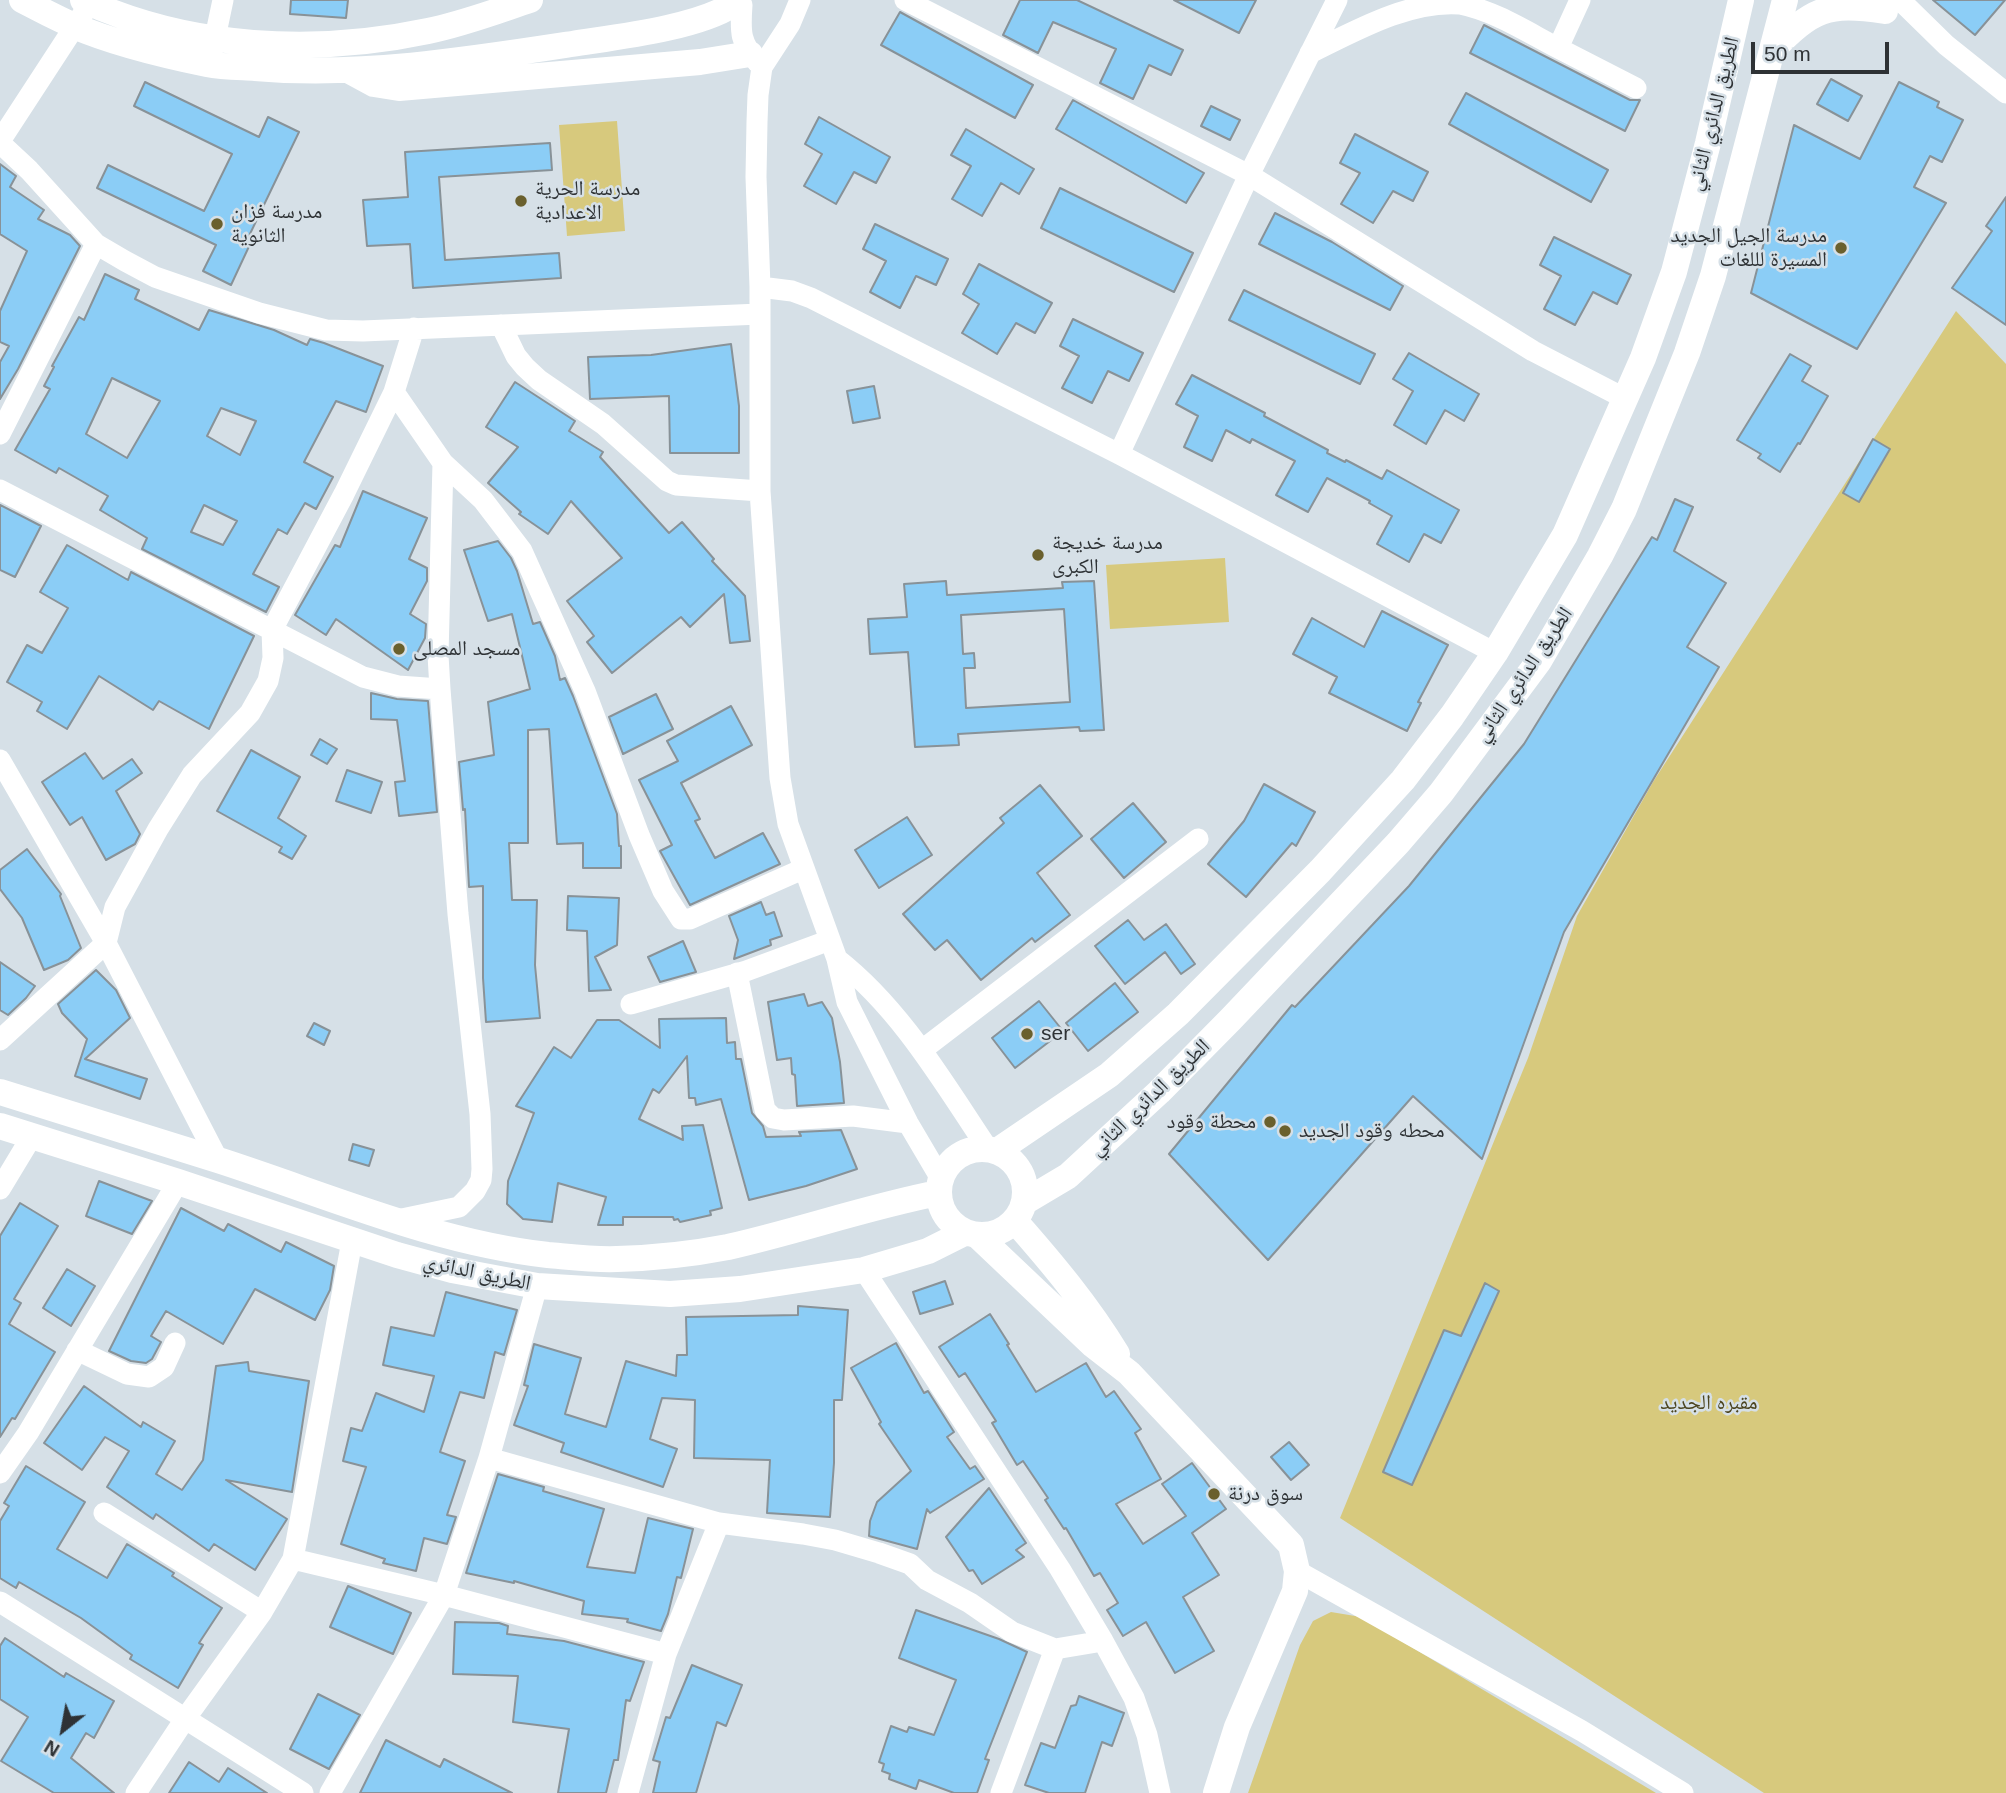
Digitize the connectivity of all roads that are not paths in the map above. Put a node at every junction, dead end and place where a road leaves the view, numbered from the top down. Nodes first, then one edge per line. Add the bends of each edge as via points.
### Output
1 (22, 0) edge
2 (223, 0) edge
3 (530, 0) edge
4 (800, 0) edge
5 (905, 0) edge
6 (1336, 0) edge
7 (1580, 0) edge
8 (1741, 0) edge
9 (1785, 0) edge
10 (87, 1) edge
11 (737, 3) edge
12 (1884, 4) edge
13 (1492, 7) edge
14 (76, 26) junction
15 (215, 38) junction
16 (1558, 48) junction
17 (1770, 51) junction
18 (1310, 53) junction
19 (756, 61) junction
20 (210, 65) junction
21 (350, 71) junction
22 (1636, 88) dead end
23 (2006, 93) edge
24 (0, 142) edge
25 (1249, 175) junction
26 (96, 244) junction
27 (760, 287) junction
28 (760, 314) junction
29 (501, 325) junction
30 (414, 328) junction
31 (394, 391) junction
32 (1624, 398) junction
33 (0, 434) edge
34 (1119, 454) junction
35 (443, 463) junction
36 (0, 490) edge
37 (760, 491) junction
38 (272, 630) junction
39 (1495, 653) junction
40 (440, 689) junction
41 (0, 760) edge
42 (1198, 839) dead end
43 (803, 869) junction
44 (106, 943) junction
45 (833, 950) junction
46 (737, 973) junction
47 (631, 1004) dead end
48 (0, 1041) edge
49 (922, 1050) junction
50 (0, 1092) edge
51 (908, 1123) junction
52 (0, 1126) edge
53 (32, 1136) junction
54 (993, 1150) junction
55 (218, 1160) junction
56 (177, 1182) junction
57 (940, 1186) junction
58 (0, 1189) edge
59 (1020, 1211) junction
60 (397, 1220) junction
61 (971, 1234) junction
62 (352, 1241) junction
63 (864, 1270) junction
64 (537, 1286) junction
65 (175, 1343) dead end
66 (77, 1350) junction
67 (1129, 1373) junction
68 (489, 1458) junction
69 (0, 1473) edge
70 (103, 1513) dead end
71 (719, 1523) junction
72 (293, 1559) junction
73 (1297, 1571) junction
74 (444, 1595) junction
75 (0, 1602) edge
76 (262, 1612) junction
77 (1103, 1641) junction
78 (1055, 1649) junction
79 (666, 1654) junction
80 (185, 1719) junction
81 (136, 1793) edge
82 (303, 1793) edge
83 (330, 1793) edge
84 (628, 1793) edge
85 (1001, 1793) edge
86 (1160, 1793) edge
87 (1216, 1793) edge
88 (1683, 1793) edge

1 - 14 main road
2 - 15 street
3 - 15 main road via 430,31 373,41 293,46
4 - 19 street via 790,24
5 - 25 street
6 - 18 street
7 - 16 street
8 - 32 main road, الطريق الدائري الثاني via 1674,272
9 - 17 main road, الطريق الدائري الثاني
10 - 14 street
10 - 15 main road via 155,26
11 - 19 street via 740,29
11 - 21 main road via 707,17 635,34
12 - 17 main road via 1824,11 1801,22
12 - 23 street
13 - 16 street
13 - 18 street via 1424,2 1401,8
14 - 20 main road
14 - 24 street
15 - 20 street
16 - 22 street
17 - 59 main road, الطريق الدائري الثاني via 1713,276 1687,353 1624,509 1539,661 1398,843 1160,1092 1068,1176
18 - 25 street
19 - 21 main road via 399,88 374,84
19 - 27 street
20 - 21 main road
24 - 26 street
25 - 32 street via 1533,351
25 - 34 street
26 - 30 street via 155,277 299,324 345,332
26 - 33 street
27 - 28 street
27 - 34 street via 811,298
28 - 29 street
28 - 37 street
29 - 30 street
29 - 37 street via 525,367 603,424 667,481
30 - 31 street
31 - 35 street
31 - 38 street
32 - 39 main road, الطريق الدائري الثاني via 1565,535
34 - 39 street
35 - 40 street
35 - 43 street via 482,500 522,551 585,691 663,891 681,919
36 - 38 street
37 - 43 street via 780,778 788,824
38 - 40 street via 363,677 398,686
38 - 44 street via 272,670 263,691 171,807 127,883
39 - 54 main road, الطريق الدائري الثاني via 1403,780 1188,1005 1108,1076
40 - 60 street via 482,1169 475,1191 459,1207
41 - 44 street
42 - 49 street
43 - 45 street
44 - 48 street
44 - 55 street
45 - 46 street
45 - 49 street
45 - 51 street via 847,1002
46 - 47 street
46 - 51 street via 769,1115 784,1120 853,1116
49 - 54 street
50 - 55 main road, الطريق الدائري
51 - 57 street
52 - 53 main road, الطريق الدائري
53 - 56 main road, الطريق الدائري
53 - 58 street
54 - 57 main road via 973,1149 959,1155 948,1165
54 - 59 main road via 1011,1159 1021,1171 1026,1185
55 - 60 main road, الطريق الدائري
56 - 62 main road, الطريق الدائري
56 - 66 street
57 - 60 main road, الطريق الدائري via 727,1247 615,1259 514,1251
57 - 61 main road via 942,1209 952,1223
59 - 61 main road via 998,1233
59 - 67 main road
61 - 63 main road, الطريق الدائري
61 - 67 main road
62 - 64 main road, الطريق الدائري via 452,1270
62 - 72 street
63 - 64 main road, الطريق الدائري via 740,1289 670,1294
63 - 77 street
64 - 68 street
65 - 66 street via 164,1367 149,1377 127,1374
66 - 69 street
67 - 73 main road via 1286,1537
68 - 71 street
68 - 74 street
70 - 76 street
71 - 78 street via 824,1538 909,1564 1012,1632
71 - 79 street
72 - 74 street
72 - 76 street
73 - 87 main road via 1295,1591 1237,1727
73 - 88 street
74 - 79 street
74 - 83 street
75 - 80 street
76 - 80 street
77 - 78 street
77 - 86 street via 1134,1698
78 - 85 street
79 - 84 street
80 - 81 street
80 - 82 street

